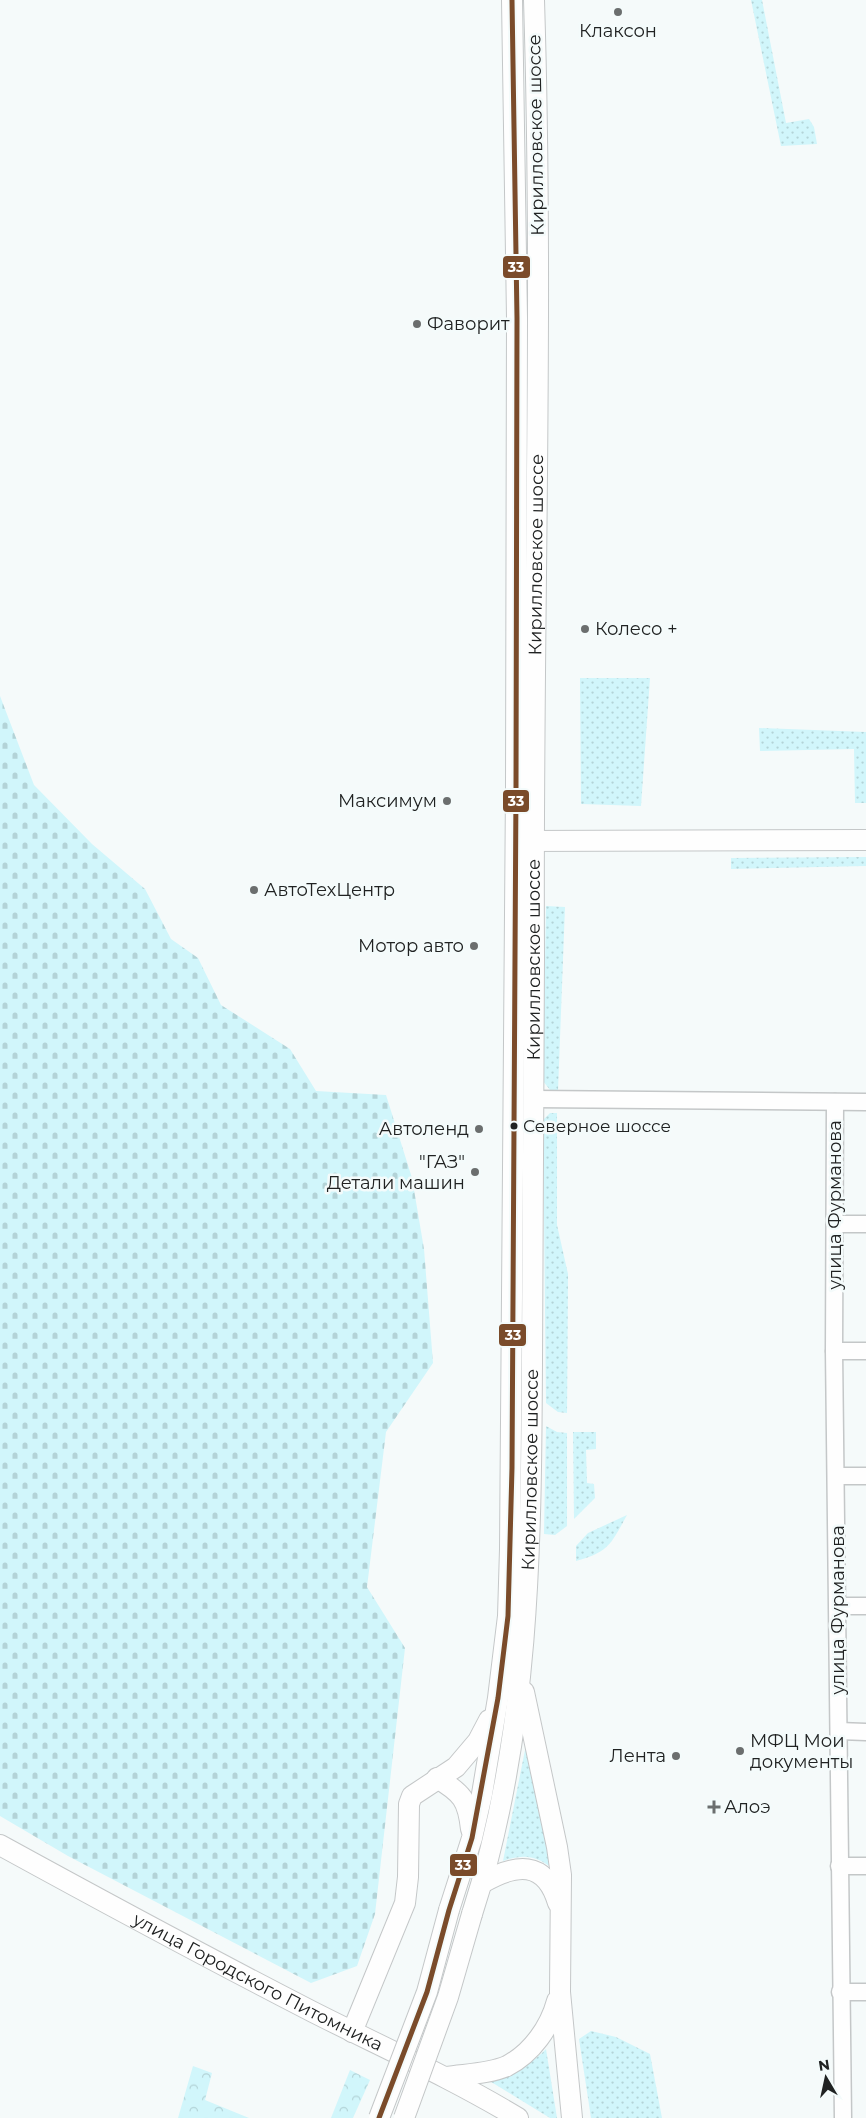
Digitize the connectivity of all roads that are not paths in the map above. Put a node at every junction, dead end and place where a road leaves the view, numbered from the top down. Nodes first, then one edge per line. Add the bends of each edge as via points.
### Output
1 (512, 0) edge
2 (534, 0) edge
3 (866, 840) edge
4 (525, 841) junction
5 (534, 1099) junction
6 (835, 1102) junction
7 (866, 1102) edge
8 (836, 1224) junction
9 (866, 1224) edge
10 (834, 1351) junction
11 (866, 1351) edge
12 (837, 1476) junction
13 (866, 1476) edge
14 (838, 1606) junction
15 (866, 1606) edge
16 (521, 1679) junction
17 (498, 1698) junction
18 (839, 1731) junction
19 (866, 1732) edge
20 (437, 1778) junction
21 (472, 1838) junction
22 (0, 1845) edge
23 (839, 1866) junction
24 (866, 1866) edge
25 (482, 1884) junction
26 (559, 1905) junction
27 (560, 1992) junction
28 (840, 1992) junction
29 (866, 1992) edge
30 (352, 2032) junction
31 (446, 2077) junction
32 (379, 2118) edge
33 (404, 2118) edge
34 (518, 2118) edge
35 (572, 2118) edge
36 (843, 2118) edge

1 - 4 main road, Кирилловское шоссе
2 - 4 main road, Кирилловское шоссе via 538,318
3 - 4 main road
4 - 5 main road, Кирилловское шоссе
4 - 17 main road, Кирилловское шоссе via 508,1616
5 - 6 street
5 - 16 main road, Кирилловское шоссе via 528,1580
6 - 7 street
6 - 8 street, улица Фурманова
8 - 9 street
8 - 10 street, улица Фурманова
10 - 11 street
10 - 12 street, улица Фурманова
12 - 13 street
12 - 14 street, улица Фурманова
14 - 15 street
14 - 18 street, улица Фурманова
16 - 25 main road, Кирилловское шоссе via 504,1797
16 - 26 main road via 557,1847 561,1876
17 - 20 main road via 478,1741 456,1767
17 - 21 main road, Кирилловское шоссе
18 - 19 street
18 - 23 street, улица Фурманова
20 - 21 main road via 462,1797 470,1817
20 - 30 main road via 414,1793 410,1800 405,1903
21 - 32 main road, Кирилловское шоссе, bridge via 427,1992
22 - 30 main road, улица Городского Питомника
23 - 24 street
23 - 28 street, улица Фурманова
25 - 26 main road via 514,1868 534,1871 542,1875 554,1890
25 - 33 main road, Кирилловское шоссе, bridge via 448,1997
26 - 27 main road
27 - 31 main road via 553,2016 523,2055 506,2066
27 - 35 main road
28 - 29 street
28 - 36 street, улица Фурманова
30 - 31 main road, улица Городского Питомника
31 - 34 main road, улица Городского Питомника

